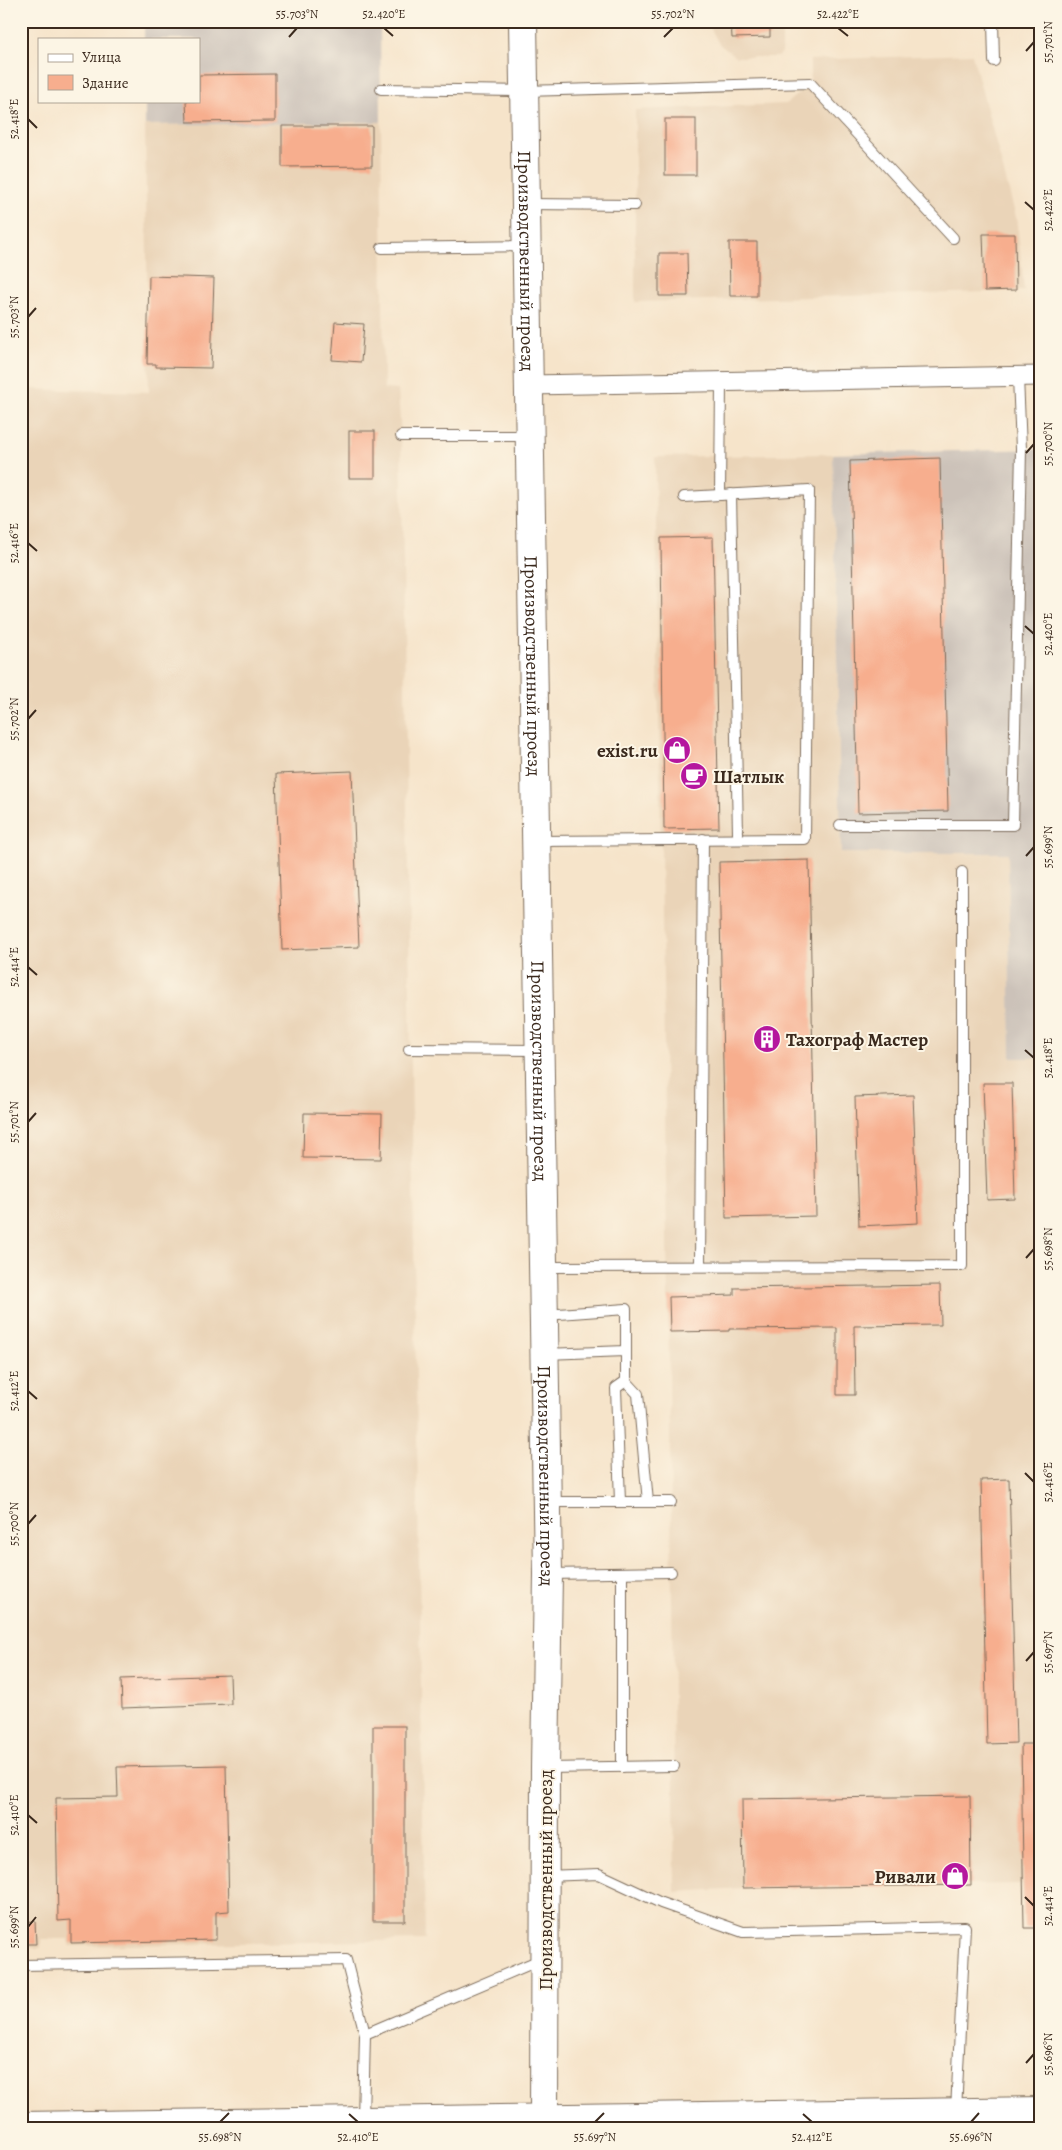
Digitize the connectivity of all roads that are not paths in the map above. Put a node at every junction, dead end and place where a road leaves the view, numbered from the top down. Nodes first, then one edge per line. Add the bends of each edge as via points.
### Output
1 (523, 21) edge
2 (993, 21) edge
3 (994, 60) dead end
4 (381, 89) dead end
5 (524, 91) junction
6 (526, 204) junction
7 (635, 205) dead end
8 (953, 238) dead end
9 (527, 246) junction
10 (382, 248) dead end
11 (1041, 376) edge
12 (1018, 377) junction
13 (721, 382) junction
14 (529, 385) junction
15 (401, 436) dead end
16 (530, 436) junction
17 (726, 495) junction
18 (684, 497) dead end
19 (840, 825) dead end
20 (738, 834) dead end
21 (703, 839) junction
22 (536, 841) junction
23 (962, 872) dead end
24 (409, 1050) dead end
25 (540, 1050) junction
26 (700, 1265) junction
27 (543, 1267) junction
28 (544, 1316) junction
29 (626, 1352) junction
30 (544, 1354) junction
31 (626, 1380) junction
32 (547, 1502) junction
33 (620, 1502) junction
34 (648, 1502) junction
35 (671, 1502) dead end
36 (671, 1572) dead end
37 (622, 1573) junction
38 (548, 1574) junction
39 (674, 1766) dead end
40 (622, 1767) junction
41 (544, 1768) junction
42 (545, 1876) junction
43 (545, 1958) junction
44 (21, 1965) edge
45 (365, 2034) junction
46 (1041, 2111) edge
47 (956, 2112) junction
48 (363, 2120) junction
49 (544, 2120) junction
50 (21, 2126) edge

1 - 5 street, Производственный проезд
2 - 3 lane
4 - 5 lane
5 - 6 street, Производственный проезд
5 - 8 lane via 810,83
6 - 7 lane
6 - 9 street, Производственный проезд
9 - 10 lane
9 - 14 street, Производственный проезд
11 - 12 street
12 - 13 street
12 - 19 lane via 1021,449 1013,825
13 - 14 street
13 - 17 lane
14 - 16 street, Производственный проезд
15 - 16 lane
16 - 22 street, Производственный проезд
17 - 18 lane
17 - 20 lane
17 - 21 lane via 809,490 805,839
21 - 22 lane
21 - 26 lane
22 - 25 street, Производственный проезд
23 - 26 lane via 962,1266
24 - 25 lane
25 - 27 street, Производственный проезд
26 - 27 lane
27 - 28 street, Производственный проезд
28 - 29 lane via 626,1309
28 - 30 street, Производственный проезд
29 - 30 lane
29 - 31 lane
30 - 32 street, Производственный проезд
31 - 33 lane via 616,1388
31 - 34 lane via 638,1394
32 - 33 lane
32 - 38 street, Производственный проезд
33 - 34 lane
34 - 35 lane
36 - 37 lane
37 - 38 lane
37 - 40 lane
38 - 41 street, Производственный проезд
39 - 40 lane
40 - 41 lane
41 - 42 street, Производственный проезд
42 - 43 street, Производственный проезд
42 - 47 lane via 599,1874 661,1903 743,1932 965,1927
43 - 45 lane
43 - 49 street, Производственный проезд
44 - 45 lane via 346,1960
45 - 48 lane
46 - 47 street
47 - 49 street
48 - 49 street
48 - 50 street

